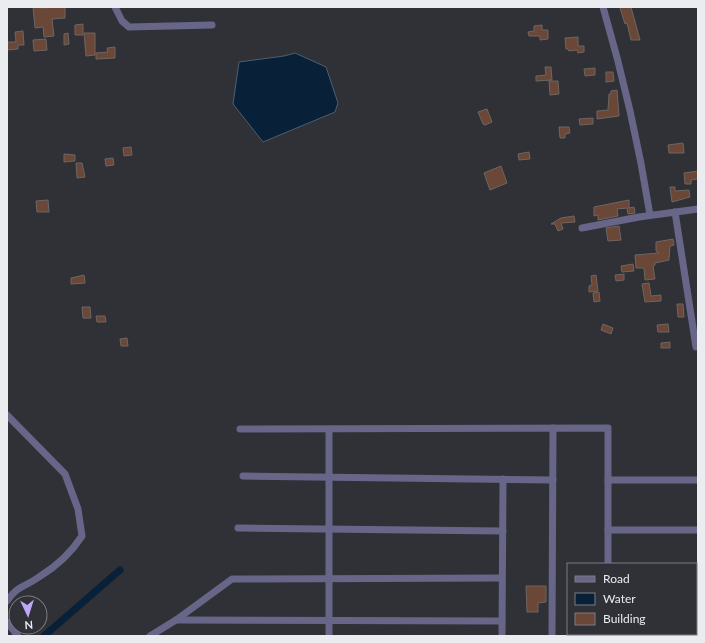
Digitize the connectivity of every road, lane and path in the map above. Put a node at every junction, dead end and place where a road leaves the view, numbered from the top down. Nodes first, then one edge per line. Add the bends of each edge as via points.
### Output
1 (115, 7) edge
2 (603, 7) edge
3 (212, 25) dead end
4 (698, 209) edge
5 (675, 212) junction
6 (650, 215) junction
7 (582, 228) dead end
8 (698, 347) edge
9 (7, 415) edge
10 (553, 428) junction
11 (240, 429) dead end
12 (329, 429) junction
13 (243, 476) dead end
14 (329, 477) junction
15 (503, 479) junction
16 (552, 480) junction
17 (608, 480) junction
18 (698, 480) edge
19 (238, 528) dead end
20 (329, 528) junction
21 (503, 530) junction
22 (608, 530) junction
23 (698, 530) edge
24 (608, 563) edge
25 (502, 578) junction
26 (329, 580) junction
27 (7, 601) edge
28 (176, 620) junction
29 (329, 621) junction
30 (502, 621) junction
31 (7, 622) edge
32 (18, 636) edge
33 (150, 636) edge
34 (329, 636) edge
35 (502, 636) edge
36 (552, 636) edge

1 - 3 street via 122,21 129,27
2 - 6 street via 621,67 641,157
4 - 5 street
5 - 6 street
5 - 8 street
6 - 7 street
9 - 27 street via 65,474 78,509 82,536 70,553 39,578 15,590
10 - 12 street
10 - 16 street
10 - 17 street via 608,428
11 - 12 street
12 - 14 street
13 - 14 street
14 - 15 street
14 - 20 street
15 - 16 street
15 - 21 street
16 - 36 street
17 - 18 street
17 - 22 street
19 - 20 street
20 - 21 street
20 - 26 street
21 - 25 street
22 - 23 street
22 - 24 street
25 - 26 street
25 - 30 street
26 - 28 street via 232,579
26 - 29 street
28 - 29 street
28 - 33 street
29 - 30 street
29 - 34 street
30 - 35 street
31 - 32 street

